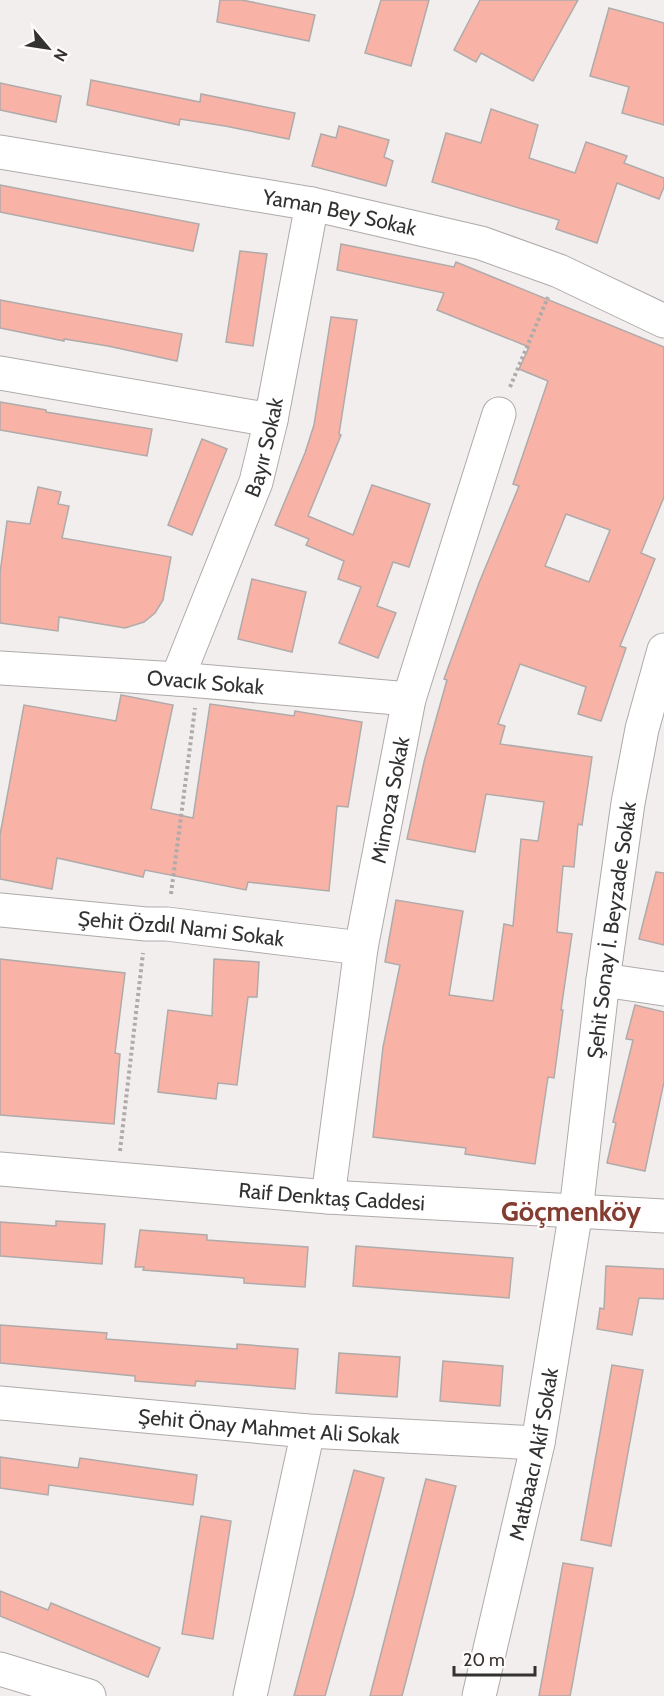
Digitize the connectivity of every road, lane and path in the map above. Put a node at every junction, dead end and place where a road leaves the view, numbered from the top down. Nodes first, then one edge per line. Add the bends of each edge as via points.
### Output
1 (0, 152) edge
2 (312, 204) junction
3 (559, 271) junction
4 (664, 321) edge
5 (0, 373) edge
6 (499, 414) joint
7 (271, 420) junction
8 (664, 651) edge
9 (0, 668) edge
10 (188, 680) junction
11 (409, 699) junction
12 (0, 910) edge
13 (156, 924) junction
14 (361, 948) junction
15 (603, 980) junction
16 (664, 989) edge
17 (0, 1168) edge
18 (117, 1178) junction
19 (328, 1197) junction
20 (576, 1211) junction
21 (664, 1216) edge
22 (0, 1403) edge
23 (308, 1431) junction
24 (538, 1443) junction
25 (0, 1669) edge
26 (89, 1696) edge
27 (250, 1696) edge
28 (479, 1696) edge

1 - 2 street, Yaman Bey Sokak
2 - 3 street, Yaman Bey Sokak via 481,243
2 - 7 street, Bayır Sokak
3 - 4 street, Yaman Bey Sokak
3 - 6 path
5 - 7 street
6 - 11 street, Mimoza Sokak
7 - 10 street, Bayır Sokak via 256,482
8 - 15 street, Şehit Sonay İ. Beyzade Sokak via 642,729 628,803
9 - 10 street, Ovacık Sokak
10 - 11 street, Ovacık Sokak
10 - 13 path
11 - 14 street, Mimoza Sokak
12 - 13 street, Şehit Özdıl Nami Sokak
13 - 14 street, Şehit Özdıl Nami Sokak
13 - 18 path
14 - 19 street, Mimoza Sokak
15 - 16 street
15 - 20 street, Şehit Sonay İ. Beyzade Sokak
17 - 18 street, Raif Denktaş Caddesi
18 - 19 street, Raif Denktaş Caddesi
19 - 20 street, Raif Denktaş Caddesi
20 - 21 street, Raif Denktaş Caddesi
20 - 24 street, Matbaacı Akif Sokak
22 - 23 street, Şehit Önay Mahmet Ali Sokak
23 - 24 street, Şehit Önay Mahmet Ali Sokak
23 - 27 street
24 - 28 street, Matbaacı Akif Sokak
25 - 26 street

